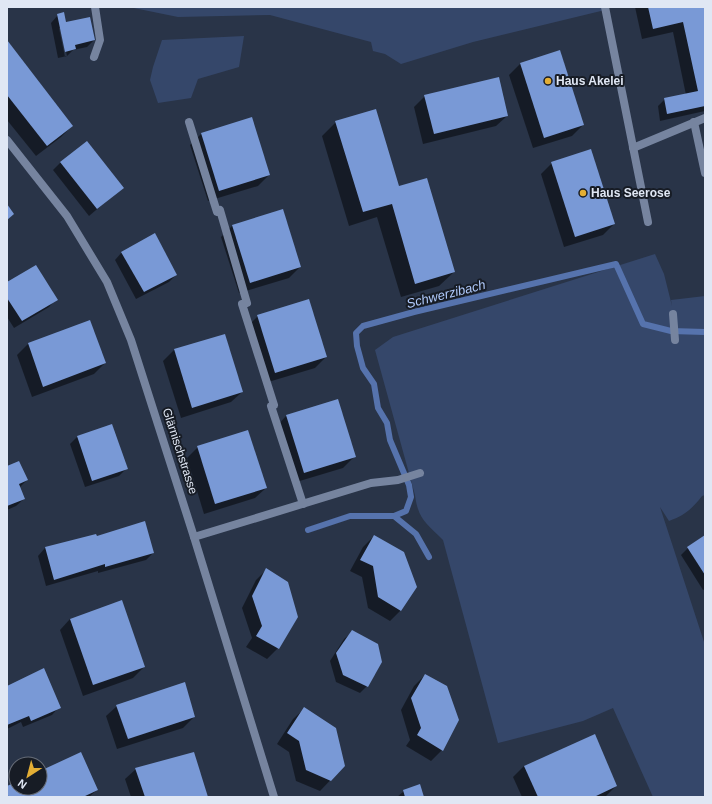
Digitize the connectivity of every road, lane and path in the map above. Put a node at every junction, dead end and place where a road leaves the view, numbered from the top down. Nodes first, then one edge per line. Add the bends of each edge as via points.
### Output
1 (95, 7) edge
2 (605, 7) edge
3 (94, 57) dead end
4 (705, 118) edge
5 (189, 122) dead end
6 (694, 122) junction
7 (7, 140) edge
8 (633, 148) junction
9 (705, 173) edge
10 (648, 222) dead end
11 (673, 314) dead end
12 (675, 340) dead end
13 (420, 473) dead end
14 (303, 504) junction
15 (194, 537) junction
16 (274, 797) edge

1 - 3 street via 100,40
2 - 8 street
4 - 6 street
5 - 14 street via 217,212 220,210 247,303 242,304 274,405 271,406
6 - 8 street
6 - 9 street
7 - 15 street, Glärnischstrasse via 67,216 107,282 131,340
8 - 10 street
11 - 12 street
13 - 14 street
14 - 15 street
15 - 16 street, Glärnischstrasse

